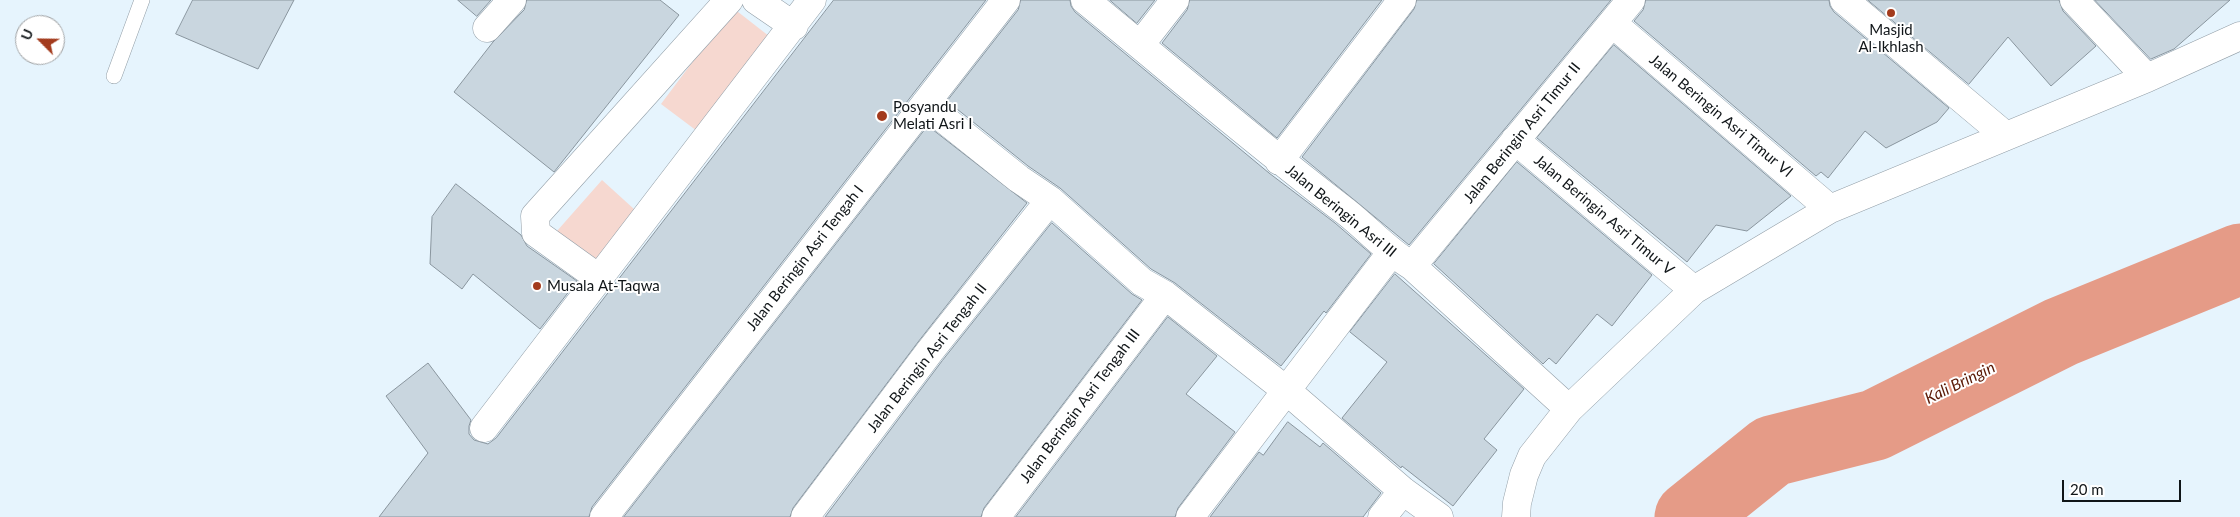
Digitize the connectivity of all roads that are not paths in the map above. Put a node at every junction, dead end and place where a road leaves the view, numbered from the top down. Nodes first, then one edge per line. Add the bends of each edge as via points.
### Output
1 (142, 0) edge
2 (512, 0) edge
3 (730, 0) edge
4 (756, 0) edge
5 (812, 0) edge
6 (1006, 0) edge
7 (1085, 0) edge
8 (1175, 0) edge
9 (1402, 0) edge
10 (1631, 0) edge
11 (1844, 0) edge
12 (2074, 0) edge
13 (1612, 23) junction
14 (794, 26) junction
15 (487, 28) dead end
16 (2240, 36) edge
17 (1140, 45) junction
18 (114, 76) dead end
19 (2147, 78) junction
20 (925, 104) junction
21 (2006, 136) junction
22 (1515, 140) junction
23 (1279, 161) junction
24 (1050, 200) junction
25 (1830, 209) junction
26 (1401, 260) junction
27 (600, 279) junction
28 (1694, 290) junction
29 (1165, 295) junction
30 (1286, 391) junction
31 (1569, 409) junction
32 (484, 428) dead end
33 (1403, 491) junction
34 (604, 517) edge
35 (805, 517) edge
36 (996, 517) edge
37 (1190, 517) edge
38 (1382, 517) edge
39 (1439, 517) edge
40 (1516, 517) edge

1 - 18 lane
2 - 15 street
3 - 27 street via 535,216 536,233
4 - 14 street
5 - 14 street
6 - 20 street, Jalan Beringin Asri Tengah I
7 - 17 street, Jalan Beringin Asri III
8 - 17 street
9 - 23 street
10 - 13 street, Jalan Beringin Asri Timur II
11 - 21 street
12 - 19 street
13 - 22 street, Jalan Beringin Asri Timur II
13 - 25 street, Jalan Beringin Asri Timur VI
14 - 27 street
16 - 19 street
17 - 23 street, Jalan Beringin Asri III
19 - 21 street
20 - 24 street via 1019,180
20 - 34 street, Jalan Beringin Asri Tengah I
21 - 25 street
22 - 26 street, Jalan Beringin Asri Timur II
22 - 28 street, Jalan Beringin Asri Timur V
23 - 26 street, Jalan Beringin Asri III via 1362,225
24 - 29 street via 1142,282
24 - 35 street, Jalan Beringin Asri Tengah II via 930,351
25 - 28 street
26 - 30 street, Jalan Beringin Asri Timur II
26 - 31 street, Jalan Beringin Asri III
27 - 32 street
28 - 31 street
29 - 30 street
29 - 36 street, Jalan Beringin Asri Tengah III
30 - 33 street
30 - 37 street, Jalan Beringin Asri Timur II
31 - 40 street via 1532,456 1519,494
33 - 38 street
33 - 39 street

